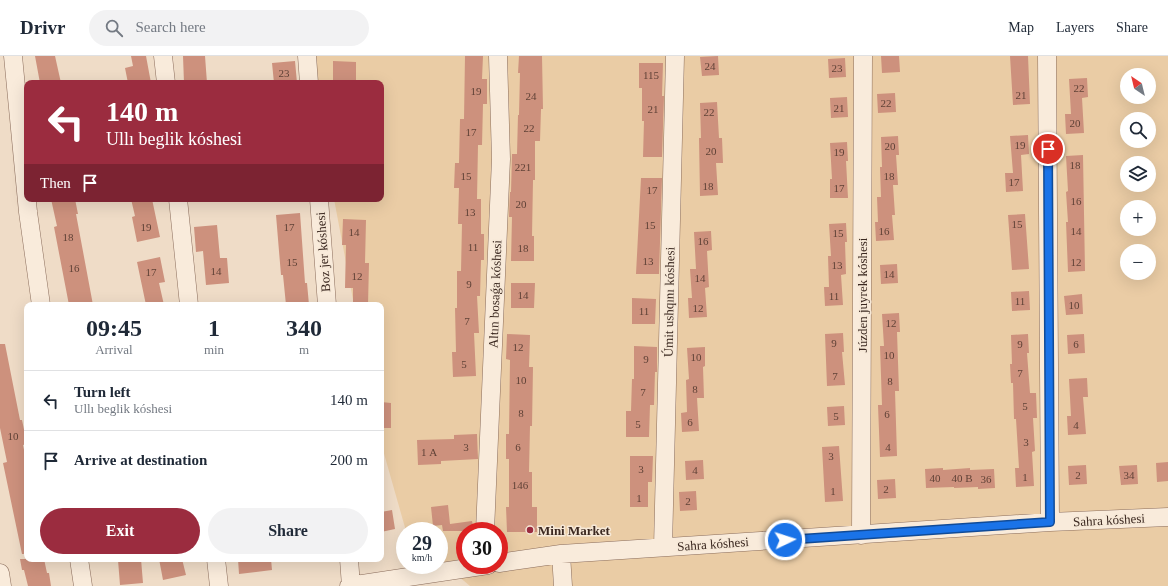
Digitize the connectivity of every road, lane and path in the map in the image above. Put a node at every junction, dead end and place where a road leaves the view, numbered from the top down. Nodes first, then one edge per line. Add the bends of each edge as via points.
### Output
1 (13, 56) edge
2 (163, 56) edge
3 (307, 56) edge
4 (498, 56) edge
5 (675, 56) edge
6 (864, 56) edge
7 (1047, 56) edge
8 (166, 80) edge
9 (309, 80) edge
10 (24, 170) edge
11 (27, 202) edge
12 (178, 202) edge
13 (319, 202) edge
14 (41, 302) edge
15 (190, 302) edge
16 (327, 302) edge
17 (1168, 517) edge
18 (485, 522) edge
19 (1050, 522) junction
20 (862, 535) junction
21 (663, 547) junction
22 (561, 554) junction
23 (79, 562) edge
24 (216, 562) edge
25 (349, 562) edge
26 (508, 562) edge
27 (456, 570) edge
28 (0, 573) edge
29 (2, 586) edge
30 (83, 586) edge
31 (219, 586) edge
32 (350, 586) edge
33 (563, 586) edge

1 - 10 street
2 - 8 street
3 - 9 street
4 - 18 street, Altın bosaǵa kóshesi via 501,159
5 - 21 street, Úmit ushqını kóshesi
6 - 20 street, Júzden juyrek kóshesi
7 - 19 street
11 - 14 street
12 - 15 street
13 - 16 street, Boz jer kóshesi
17 - 19 street, Sahra kóshesi
19 - 20 street, Sahra kóshesi
20 - 21 street, Sahra kóshesi
21 - 22 street, Sahra kóshesi
22 - 26 street, Sahra kóshesi
22 - 33 street
23 - 30 street
24 - 31 street
25 - 32 street
27 - 32 street, Sahra kóshesi
28 - 29 street

